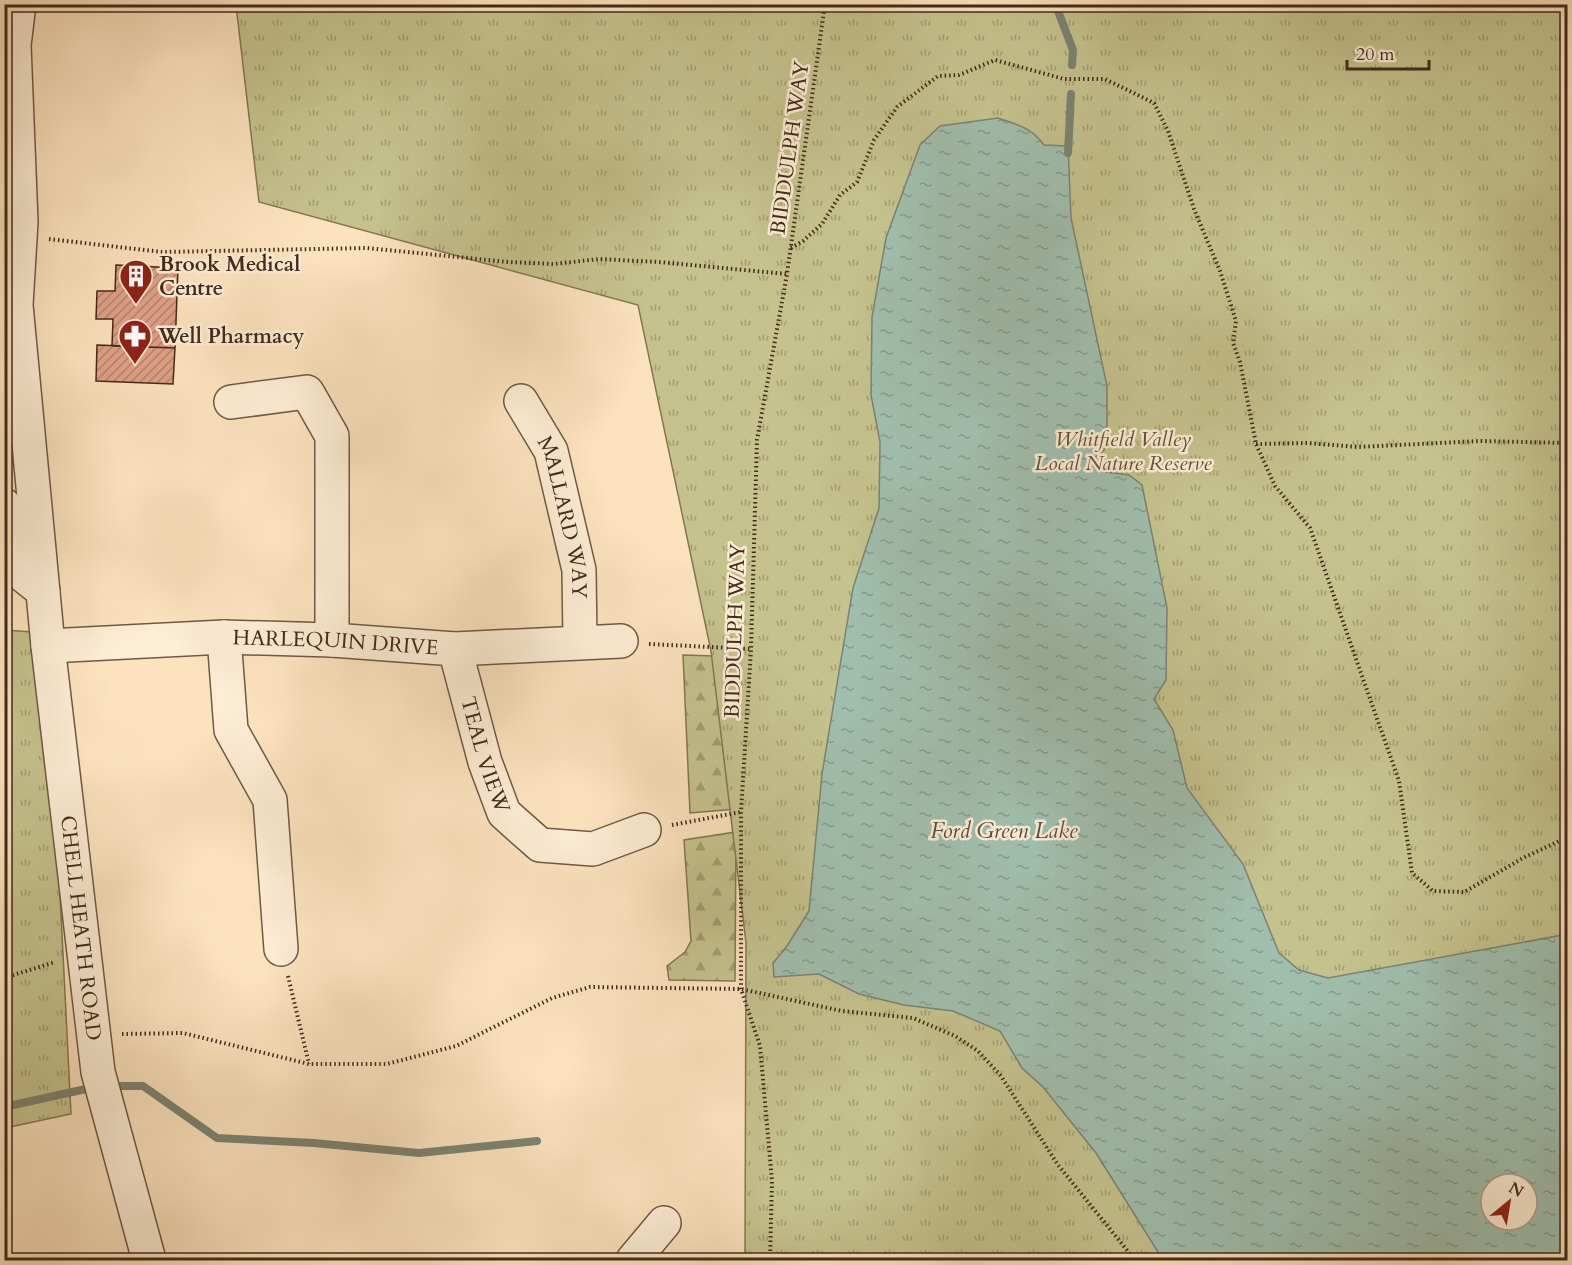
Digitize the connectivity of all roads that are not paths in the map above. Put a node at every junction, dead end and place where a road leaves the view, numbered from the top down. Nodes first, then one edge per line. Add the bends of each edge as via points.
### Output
1 (19, 4) edge
2 (15, 226) edge
3 (10, 310) edge
4 (521, 401) dead end
5 (231, 402) dead end
6 (4, 505) edge
7 (43, 591) junction
8 (224, 638) junction
9 (332, 640) junction
10 (621, 641) road end
11 (580, 642) junction
12 (48, 646) junction
13 (455, 649) junction
14 (644, 830) road end
15 (281, 949) road end
16 (664, 1223) dead end
17 (139, 1258) edge
18 (633, 1260) edge

1 - 2 street, CHELL HEATH ROAD via 14,45
2 - 3 street, CHELL HEATH ROAD
3 - 7 street, CHELL HEATH ROAD
4 - 11 street, MALLARD WAY via 551,451 579,570
5 - 9 street via 306,392 332,436
6 - 7 street via 10,565
7 - 12 street, CHELL HEATH ROAD
8 - 9 street, HARLEQUIN DRIVE
8 - 12 street, HARLEQUIN DRIVE
8 - 15 street via 231,730 270,800
9 - 13 street, HARLEQUIN DRIVE
10 - 11 street, HARLEQUIN DRIVE
11 - 13 street, HARLEQUIN DRIVE
12 - 17 street, CHELL HEATH ROAD via 101,1084
13 - 14 street, TEAL VIEW via 485,762 504,813 540,845 593,849
16 - 18 street

